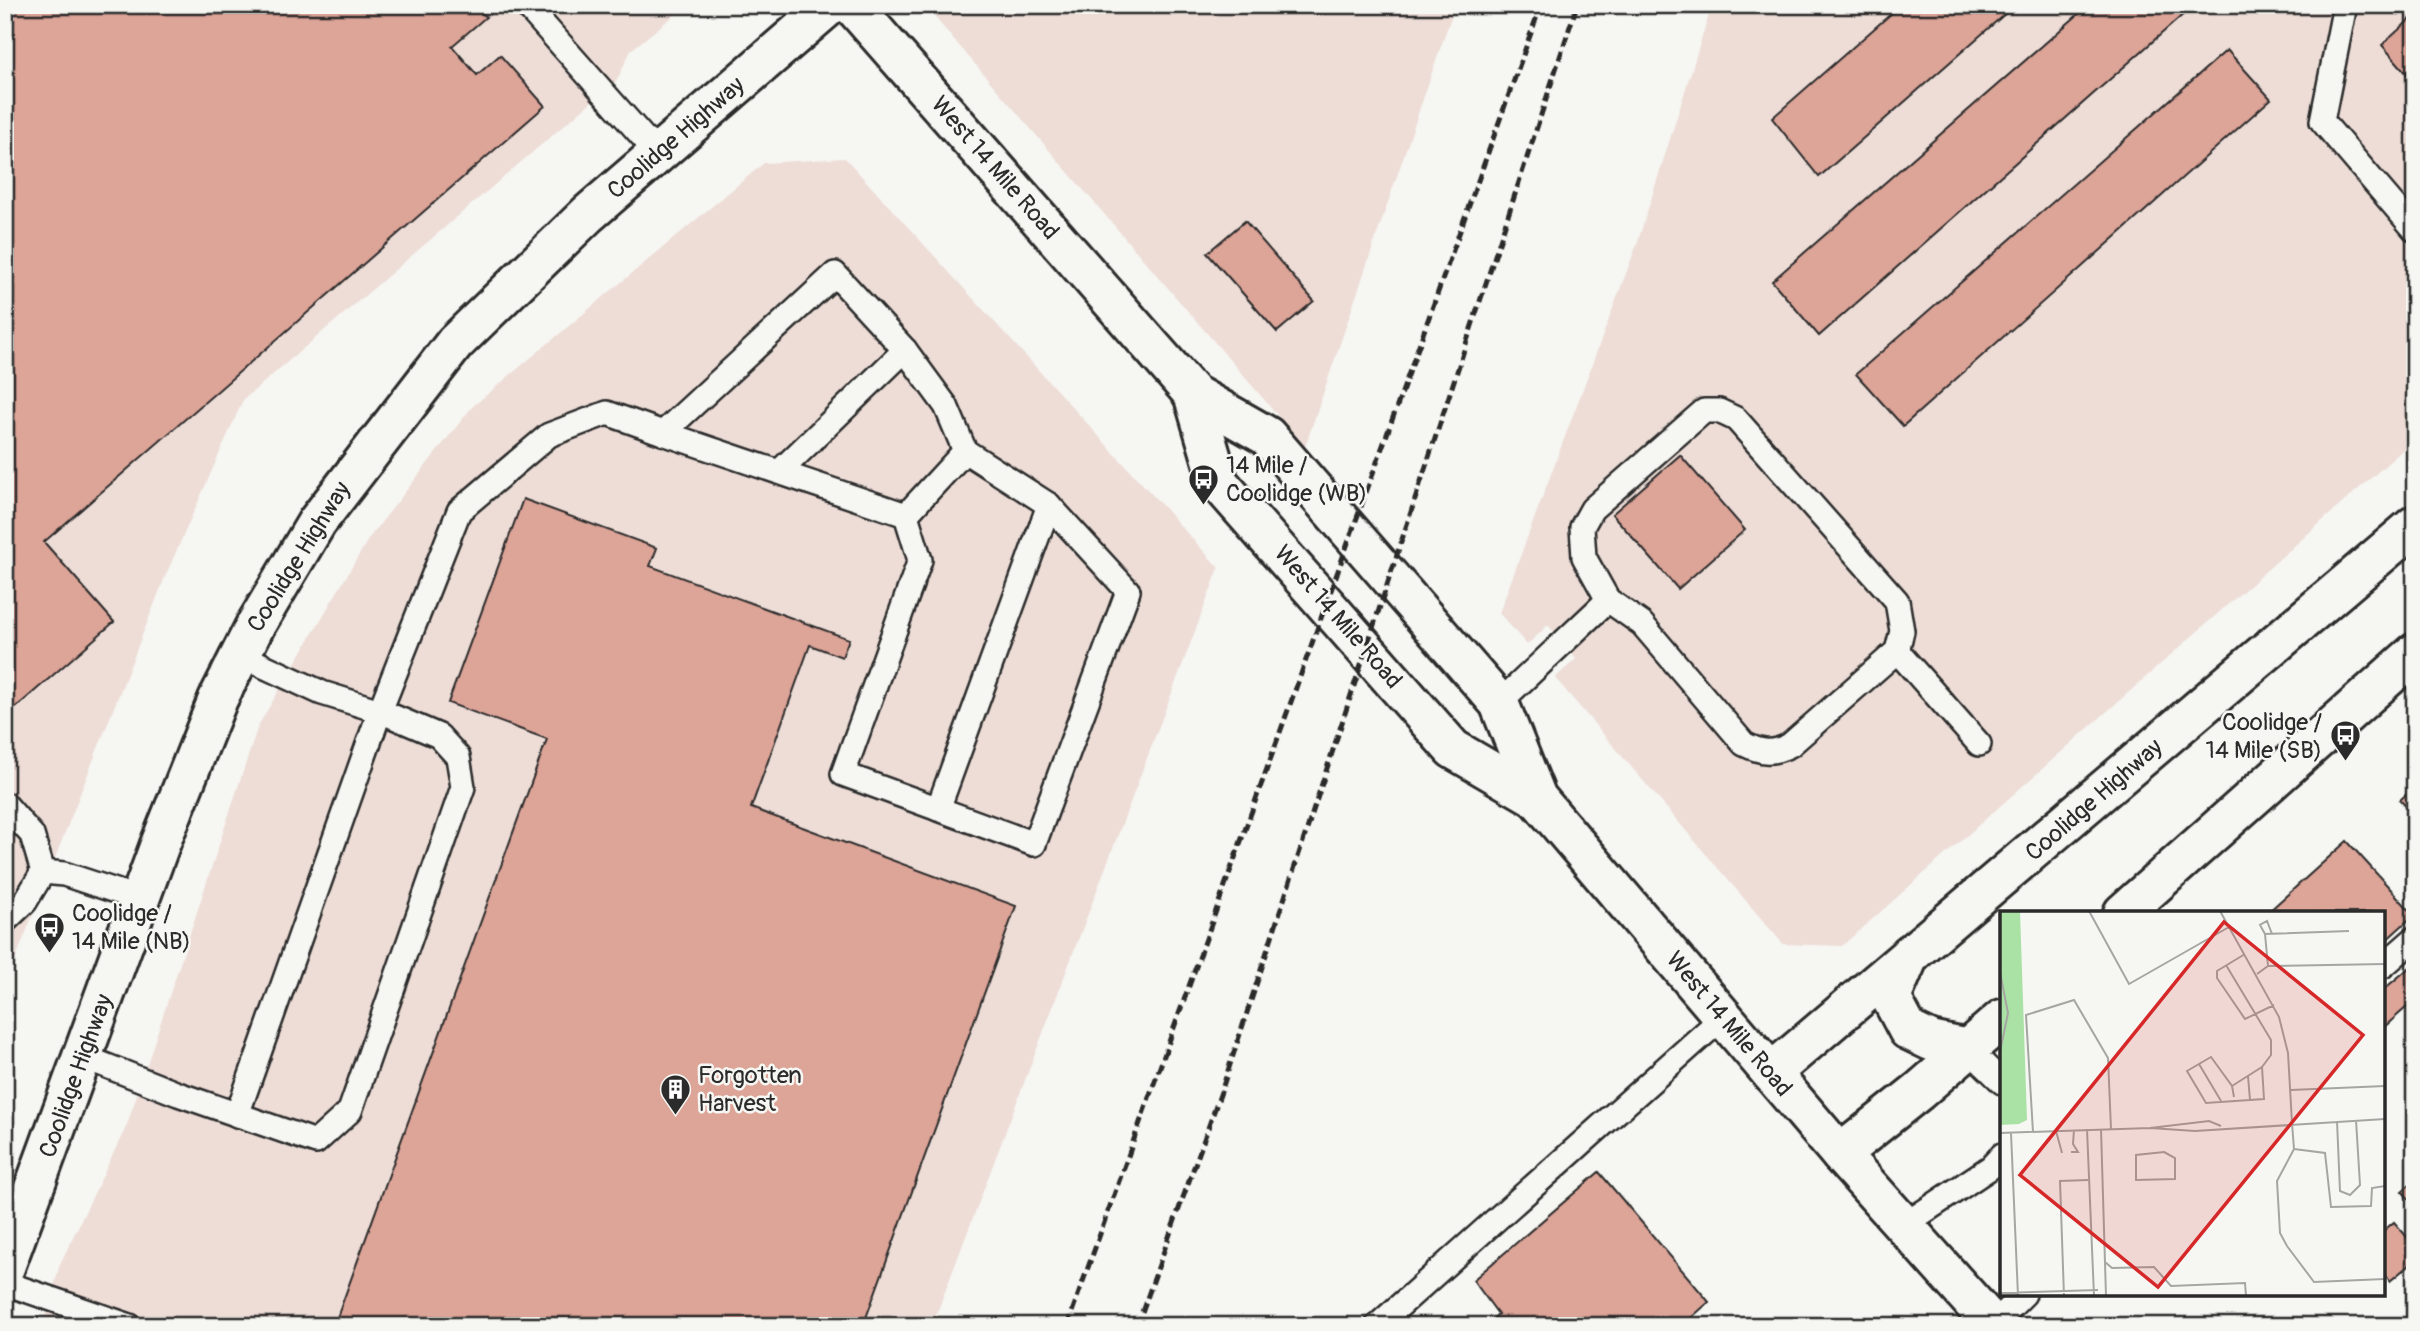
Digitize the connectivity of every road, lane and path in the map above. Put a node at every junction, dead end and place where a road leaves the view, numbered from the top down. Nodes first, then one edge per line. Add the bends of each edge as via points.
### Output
1 (526, 5) edge
2 (830, 5) edge
3 (852, 5) edge
4 (2346, 5) edge
5 (658, 154) junction
6 (2415, 230) edge
7 (905, 350) junction
8 (1193, 394) junction
9 (663, 433) junction
10 (965, 451) junction
11 (779, 472) junction
12 (1049, 505) junction
13 (906, 515) junction
14 (2415, 525) edge
15 (1608, 600) junction
16 (1897, 652) junction
17 (2415, 653) edge
18 (240, 655) junction
19 (1499, 704) junction
20 (380, 711) junction
21 (1979, 744) dead end
22 (1537, 797) junction
23 (5, 804) edge
24 (938, 809) junction
25 (43, 872) junction
26 (140, 900) junction
27 (2127, 911) edge
28 (5, 920) edge
29 (2415, 938) edge
30 (1910, 952) junction
31 (2385, 964) edge
32 (1723, 1017) junction
33 (2000, 1021) edge
34 (1968, 1049) junction
35 (83, 1056) junction
36 (1771, 1073) junction
37 (2000, 1080) edge
38 (237, 1115) junction
39 (1840, 1154) junction
40 (2000, 1157) edge
41 (1904, 1225) junction
42 (5, 1267) edge
43 (5, 1283) edge
44 (2022, 1296) edge
45 (1994, 1325) edge
46 (130, 1326) edge
47 (1377, 1326) edge

1 - 5 lane
2 - 5 main road, Coolidge Highway
3 - 8 main road, West 14 Mile Road
4 - 6 lane via 2322,121
5 - 18 main road, Coolidge Highway via 588,214 455,343 317,522
7 - 9 lane via 835,274
7 - 10 lane via 946,406
7 - 11 lane
8 - 19 main road, West 14 Mile Road via 1267,436
8 - 22 main road, West 14 Mile Road via 1219,483 1453,749
9 - 11 lane
9 - 20 lane via 607,414 549,435 459,511
10 - 12 lane
10 - 13 lane
11 - 13 lane
12 - 24 lane
12 - 24 lane via 1128,591 1034,844
13 - 24 lane via 920,560 844,774
14 - 30 main road, Coolidge Highway via 2008,874
15 - 16 lane via 1642,624 1744,744 1760,752 1776,752 1790,745
15 - 16 lane via 1584,557 1582,527 1592,509 1691,419 1704,411 1719,411 1736,419 1897,601 1902,631
15 - 19 lane
16 - 21 lane
17 - 27 main road
18 - 20 lane via 322,692
18 - 26 main road, Coolidge Highway via 218,699
19 - 22 main road, West 14 Mile Road
20 - 38 lane
20 - 38 lane via 439,736 458,757 463,787 350,1111 316,1142
22 - 32 main road, West 14 Mile Road
23 - 25 lane via 32,835
25 - 26 lane via 64,874
25 - 28 lane via 25,902
26 - 35 main road, Coolidge Highway
29 - 31 lane
30 - 34 main road via 1891,998 1908,1030 1931,1041
30 - 36 main road, Coolidge Highway
32 - 36 main road, West 14 Mile Road
32 - 47 lane
33 - 34 main road
34 - 37 lane
34 - 39 main road
35 - 38 lane
35 - 42 main road, Coolidge Highway
36 - 39 main road, West 14 Mile Road
39 - 41 main road, West 14 Mile Road
40 - 41 lane
41 - 45 main road, West 14 Mile Road
43 - 46 lane
44 - 45 lane

